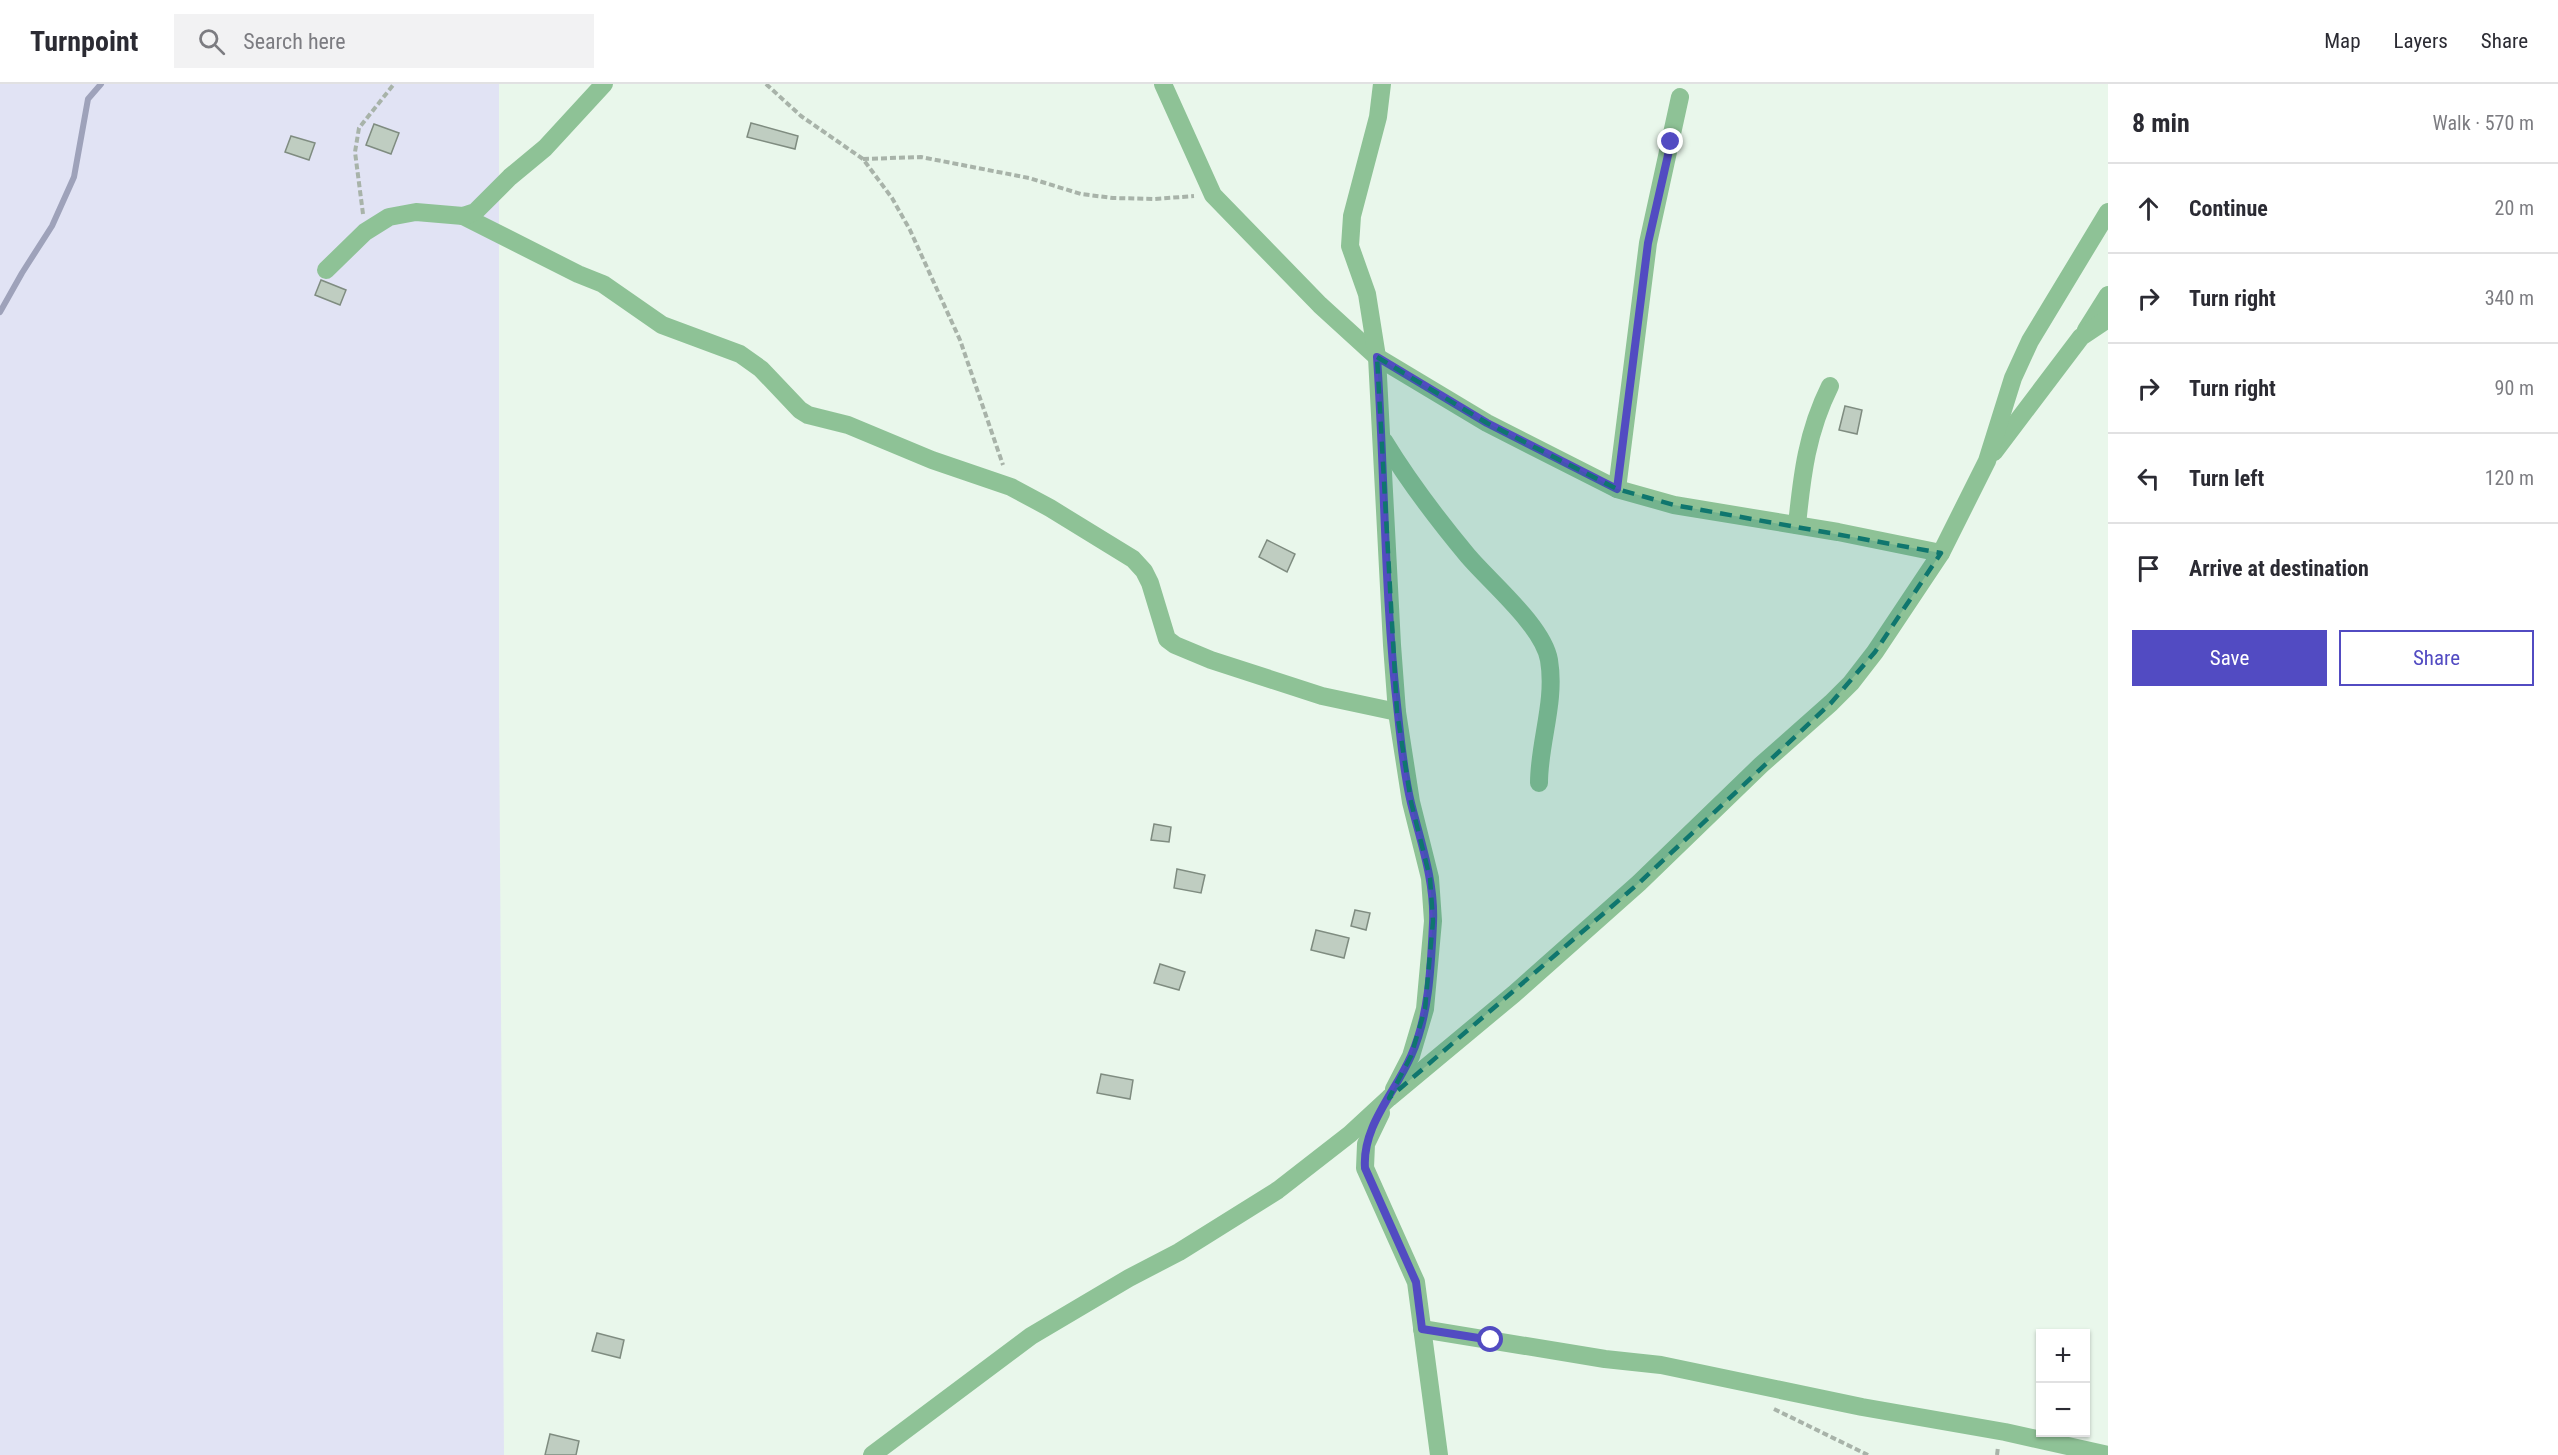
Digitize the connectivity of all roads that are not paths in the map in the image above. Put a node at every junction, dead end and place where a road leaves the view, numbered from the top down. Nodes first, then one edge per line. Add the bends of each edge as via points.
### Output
1 (604, 84) edge
2 (1163, 84) edge
3 (1382, 84) edge
4 (1680, 97) dead end
5 (2108, 212) edge
6 (463, 216) junction
7 (326, 270) dead end
8 (2108, 295) edge
9 (2108, 319) edge
10 (2081, 337) junction
11 (1377, 357) junction
12 (1830, 386) dead end
13 (1382, 439) junction
14 (1987, 461) junction
15 (1617, 489) junction
16 (1797, 525) junction
17 (1941, 553) junction
18 (1398, 712) junction
19 (1539, 783) dead end
20 (1389, 1098) junction
21 (1422, 1329) junction
22 (872, 1455) edge
23 (1439, 1455) edge
24 (2108, 1455) edge

1 - 6 street via 545,148 475,212
2 - 11 street via 1213,195 1320,305
3 - 11 street via 1378,117 1359,182 1350,233 1354,261 1367,294
4 - 15 street via 1648,243
5 - 14 street via 2030,341 2013,378
6 - 7 street via 404,213 389,217 365,232
6 - 18 street via 603,284 662,325 740,354 808,415 848,424 932,460 1011,487 1050,508 1133,559 1150,583 1167,639 1175,645 1322,696
8 - 10 street
9 - 10 street
10 - 14 street
11 - 13 street
11 - 15 street via 1487,423
12 - 16 street via 1810,434
13 - 18 street
13 - 19 street via 1406,478 1469,557 1537,633 1548,657 1552,683
14 - 17 street
15 - 16 street via 1674,505
16 - 17 street
17 - 20 street via 1875,652 1832,703 1761,765 1639,883
18 - 20 street via 1411,802 1430,878 1433,921 1425,1009 1411,1056
20 - 21 street via 1370,1132 1365,1168 1416,1282
20 - 22 street via 1278,1190 1031,1336
21 - 23 street
21 - 24 street via 1661,1365

